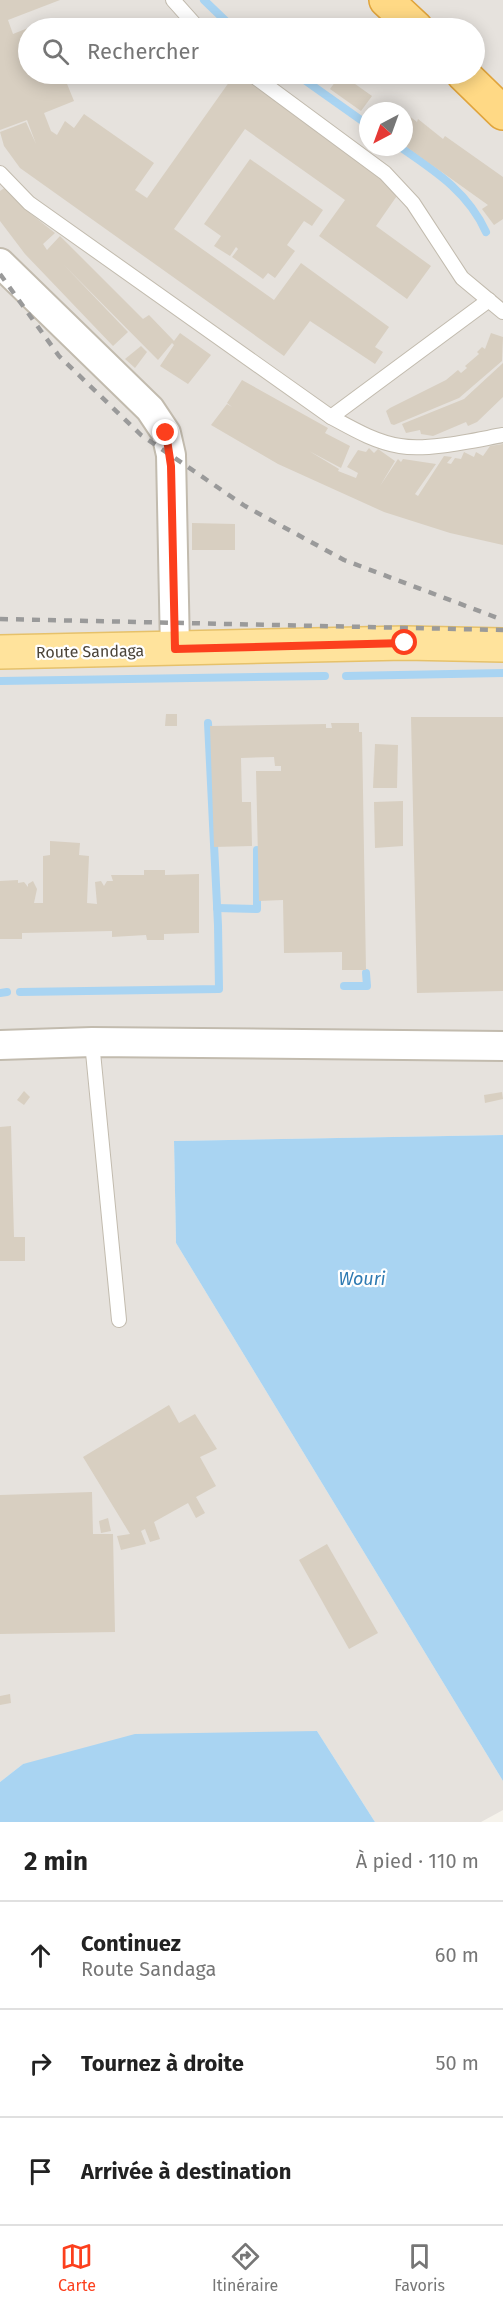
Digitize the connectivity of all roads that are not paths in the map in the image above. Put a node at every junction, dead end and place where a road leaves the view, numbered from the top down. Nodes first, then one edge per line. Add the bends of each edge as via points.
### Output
1 (173, 0) edge
2 (386, 0) edge
3 (189, 18) edge
4 (405, 18) edge
5 (265, 84) edge
6 (473, 84) edge
7 (503, 113) edge
8 (0, 174) edge
9 (0, 263) edge
10 (489, 300) junction
11 (503, 312) edge
12 (332, 417) junction
13 (503, 435) edge
14 (503, 645) edge
15 (175, 649) junction
16 (0, 652) edge
17 (92, 1042) junction
18 (0, 1045) edge
19 (503, 1046) edge
20 (119, 1320) dead end

1 - 3 lane
2 - 4 highway
5 - 10 lane via 385,173 413,203 462,278
6 - 7 highway
8 - 12 lane via 29,203
9 - 15 street via 150,409 166,433 171,466
10 - 11 lane
10 - 12 lane
12 - 13 lane via 368,437 402,447
14 - 15 main road, Route Sandaga via 405,643
15 - 16 main road, Route Sandaga
17 - 18 street
17 - 19 street
17 - 20 lane

